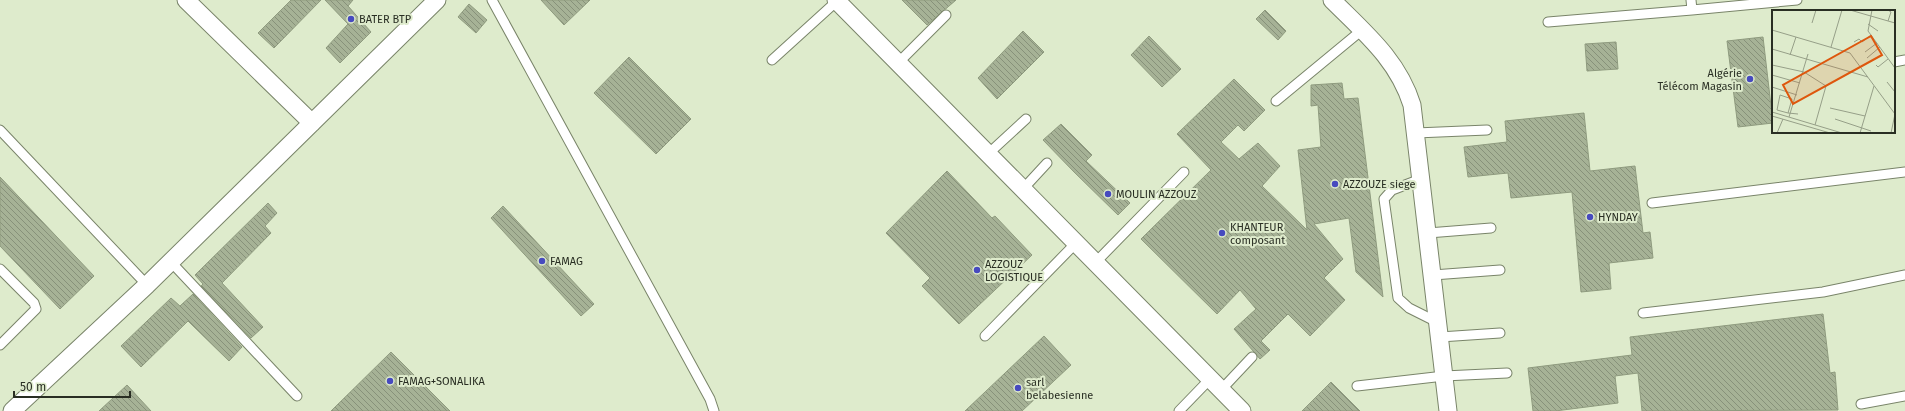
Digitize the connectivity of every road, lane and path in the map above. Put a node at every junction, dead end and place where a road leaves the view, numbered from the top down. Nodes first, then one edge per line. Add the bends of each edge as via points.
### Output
1 (186, 0) edge
2 (437, 0) edge
3 (492, 0) edge
4 (1332, 0) edge
5 (1691, 0) edge
6 (1797, 0) edge
7 (841, 2) edge
8 (1692, 10) junction
9 (946, 15) dead end
10 (1548, 22) dead end
11 (1362, 30) junction
12 (772, 60) dead end
13 (1905, 60) edge
14 (1895, 62) edge
15 (898, 63) junction
16 (1276, 101) dead end
17 (1026, 119) dead end
18 (312, 123) junction
19 (0, 130) edge
20 (1486, 130) dead end
21 (1416, 134) junction
22 (988, 154) junction
23 (1047, 163) dead end
24 (1184, 172) dead end
25 (1905, 172) edge
26 (1421, 179) junction
27 (1022, 189) junction
28 (1652, 204) dead end
29 (1491, 228) dead end
30 (1428, 233) junction
31 (1076, 243) junction
32 (171, 262) junction
33 (1095, 263) junction
34 (0, 269) edge
35 (1500, 270) dead end
36 (1905, 275) edge
37 (1433, 276) junction
38 (146, 285) junction
39 (1643, 313) dead end
40 (1439, 330) junction
41 (1500, 333) dead end
42 (985, 336) dead end
43 (0, 346) edge
44 (1252, 357) dead end
45 (1507, 373) dead end
46 (1444, 376) junction
47 (1215, 384) junction
48 (1356, 386) dead end
49 (297, 396) dead end
50 (1905, 396) edge
51 (1861, 404) dead end
52 (12, 411) edge
53 (714, 411) edge
54 (1179, 411) edge
55 (1242, 411) edge
56 (1448, 411) edge

1 - 18 street
2 - 18 street
3 - 53 lane via 710,399
4 - 11 street
5 - 8 lane
6 - 8 lane
7 - 12 lane
7 - 15 street
8 - 10 lane
9 - 15 lane
11 - 16 lane
11 - 21 street via 1395,67 1406,86
13 - 14 lane
15 - 22 street
17 - 22 lane
18 - 32 street
19 - 38 lane
20 - 21 lane
21 - 26 street
22 - 27 street
23 - 27 lane
24 - 33 lane
25 - 28 lane
26 - 30 street
26 - 40 lane via 1392,190 1384,199 1398,298
27 - 31 street
29 - 30 lane
30 - 37 street
31 - 33 street
31 - 42 lane
32 - 38 street
32 - 49 lane
33 - 47 street
34 - 43 lane via 34,303 36,309
35 - 37 lane
36 - 39 lane via 1824,292
37 - 40 street
38 - 52 street
40 - 41 lane
40 - 46 street
44 - 47 lane
45 - 46 lane
46 - 48 lane
46 - 56 street
47 - 54 lane
47 - 55 street
50 - 51 lane

